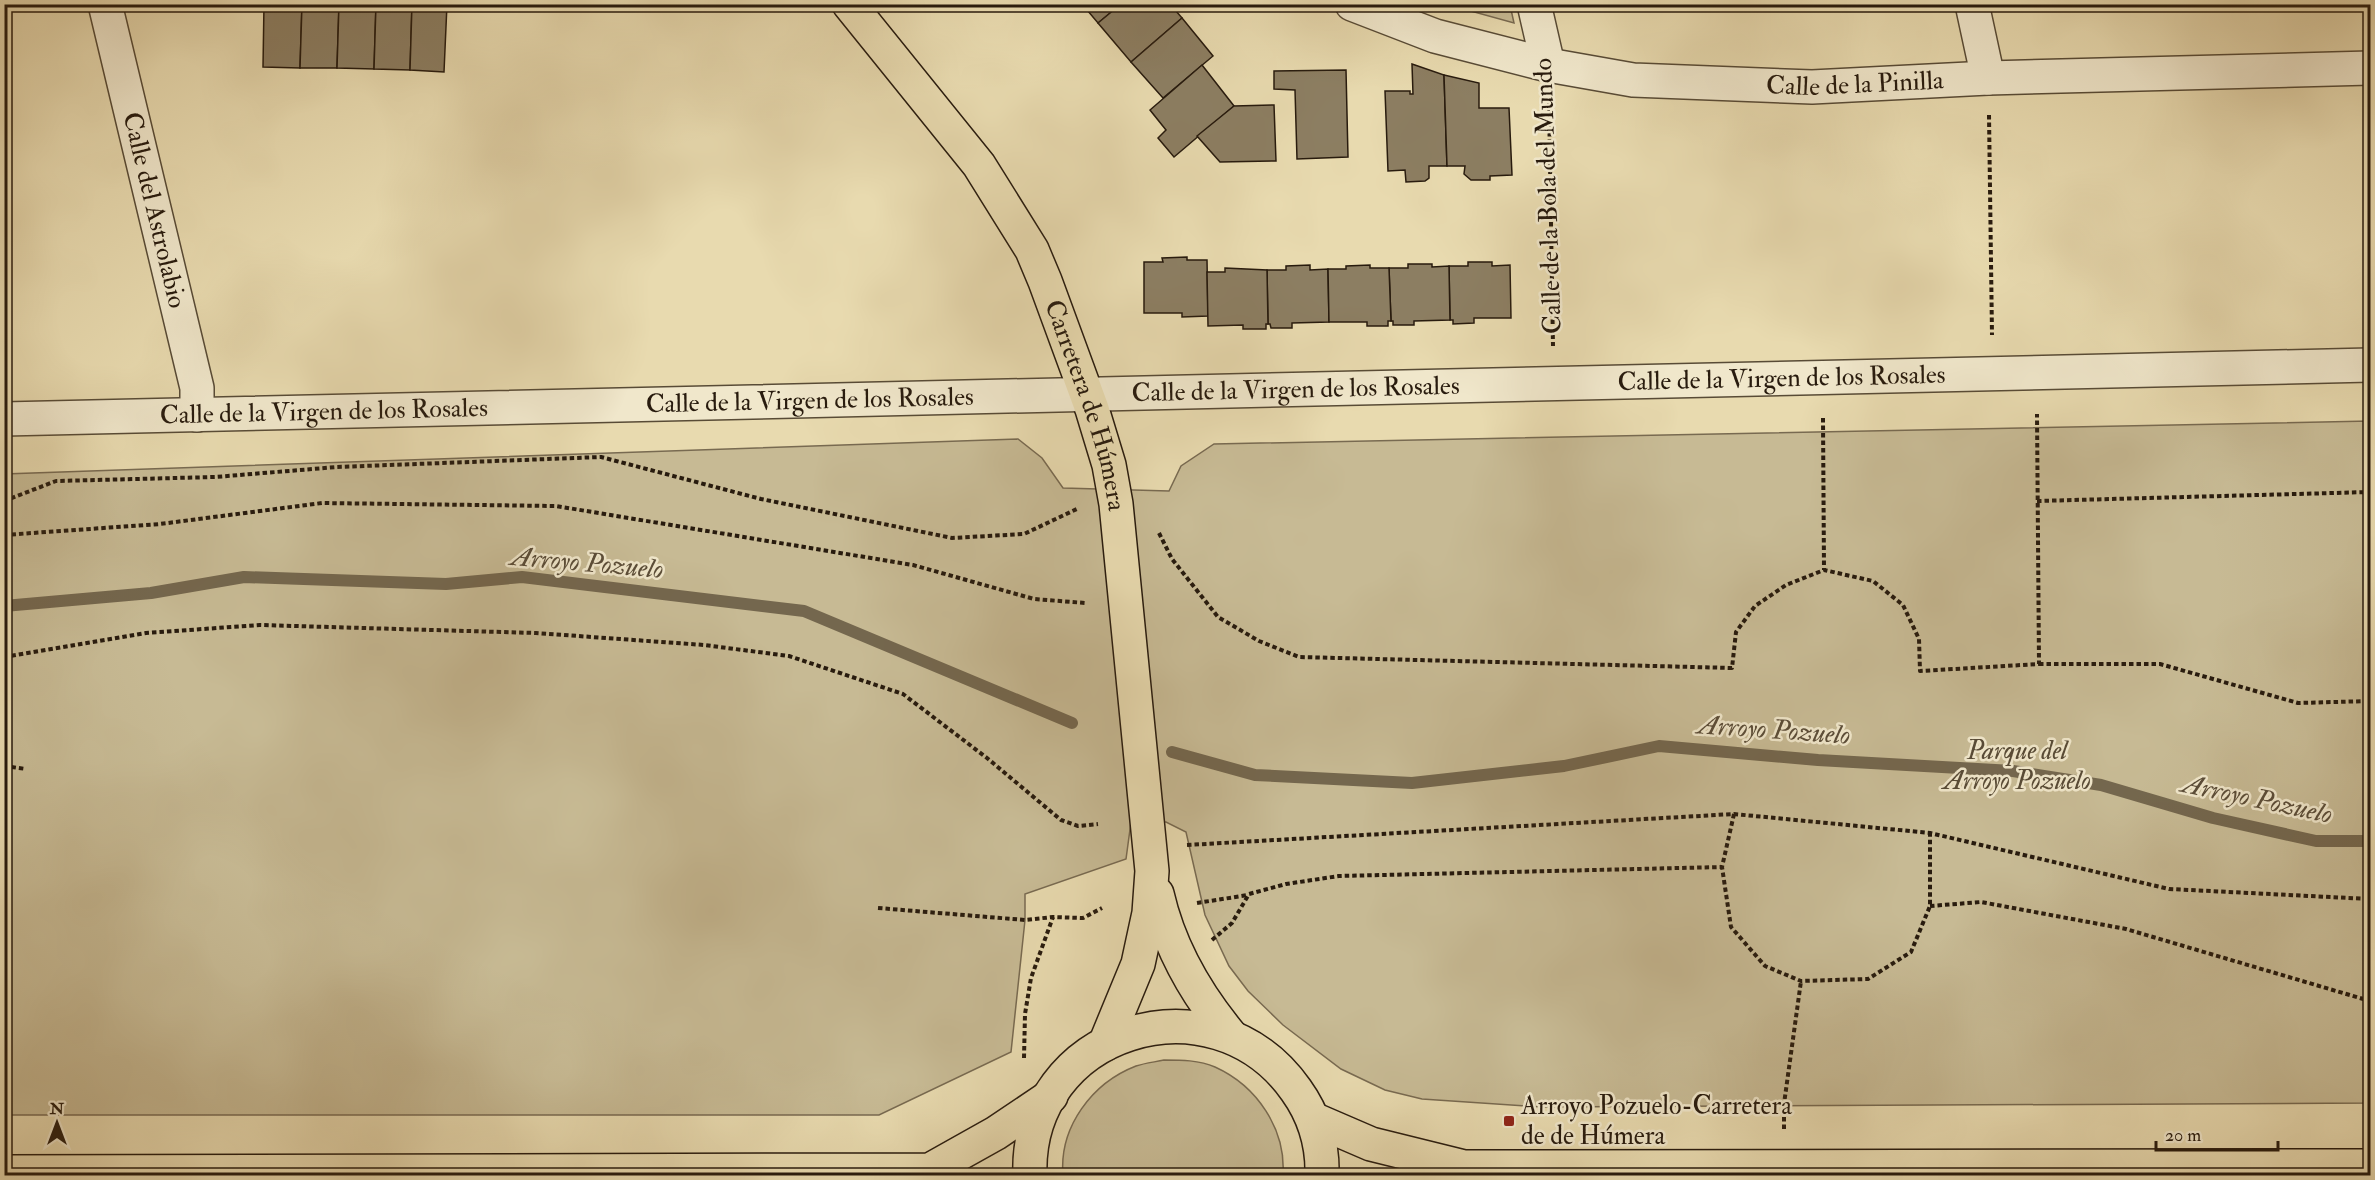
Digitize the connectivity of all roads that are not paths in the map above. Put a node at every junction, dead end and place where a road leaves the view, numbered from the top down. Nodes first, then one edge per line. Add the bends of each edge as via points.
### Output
1 (105, 4) edge
2 (849, 4) edge
3 (1352, 4) edge
4 (1534, 4) edge
5 (1972, 4) edge
6 (1548, 65) junction
7 (2370, 68) edge
8 (1989, 78) junction
9 (2370, 365) edge
10 (1087, 394) junction
11 (197, 415) junction
12 (4, 418) edge
13 (1150, 845) junction
14 (1231, 1036) junction
15 (1105, 1044) junction
16 (1051, 1096) junction
17 (1313, 1119) junction
18 (2370, 1166) edge
19 (1473, 1171) edge
20 (4, 1172) edge
21 (740, 1173) edge
22 (934, 1173) edge
23 (1030, 1176) edge
24 (1322, 1176) edge
25 (1418, 1176) edge

1 - 11 street, Calle del Astrolabio via 197,388
2 - 10 main road, Carretera de Húmera via 979,165 1026,240 1046,280
3 - 6 street, Calle de la Pinilla via 1435,36
4 - 6 street, Calle de la Bola del Mundo
5 - 8 street
6 - 8 street, Calle de la Pinilla via 1633,80 1729,85 1812,87
7 - 8 street, Calle de la Pinilla
9 - 10 street, Calle de la Virgen de los Rosales
10 - 11 street, Calle de la Virgen de los Rosales
10 - 13 main road, Carretera de Húmera via 1109,465 1116,504
11 - 12 street, Calle de la Virgen de los Rosales
13 - 14 main road, Carretera de Húmera via 1169,936 1194,986
13 - 15 main road, Carretera de Húmera via 1149,913 1138,964
14 - 15 main road via 1167,1026
14 - 17 main road via 1271,1061 1288,1078
15 - 16 main road via 1075,1066
16 - 22 main road
16 - 23 main road via 1033,1141
17 - 19 main road via 1371,1144
17 - 24 main road
18 - 19 main road
19 - 25 main road
20 - 21 main road
21 - 22 main road

